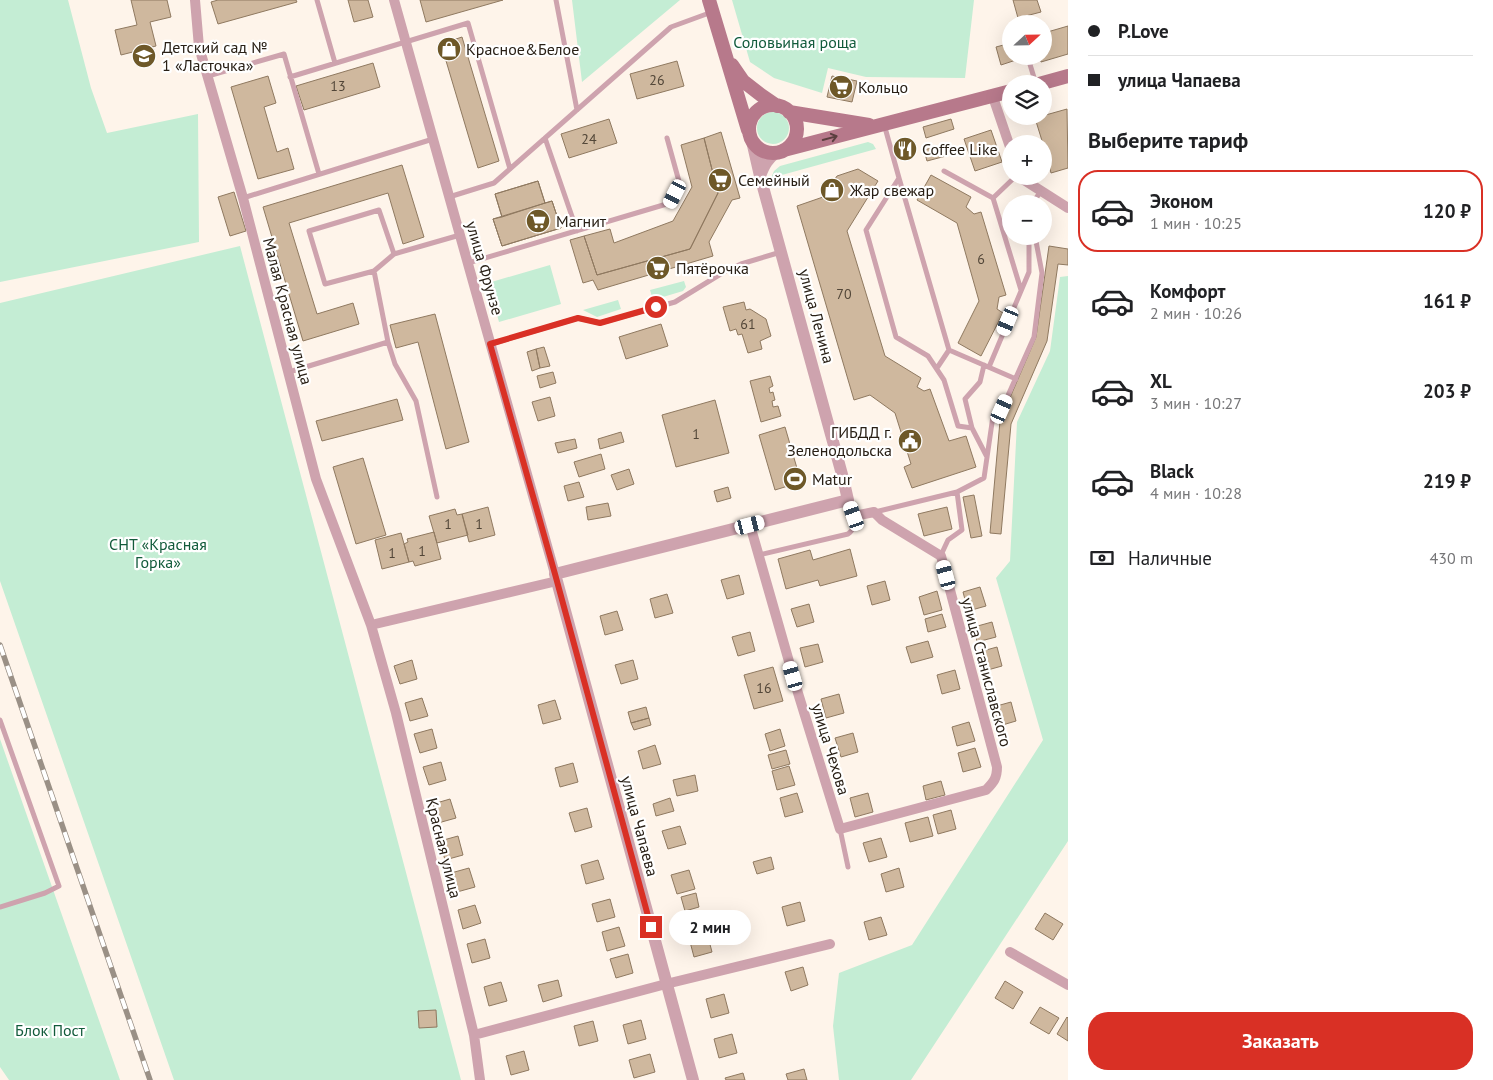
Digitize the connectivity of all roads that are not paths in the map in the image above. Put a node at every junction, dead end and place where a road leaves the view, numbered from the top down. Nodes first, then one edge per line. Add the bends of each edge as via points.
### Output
1 (195, 0) edge
2 (317, 0) edge
3 (394, 0) edge
4 (556, 0) edge
5 (710, 6) edge
6 (406, 42) junction
7 (725, 55) junction
8 (336, 64) junction
9 (208, 76) junction
10 (1068, 76) edge
11 (290, 77) junction
12 (1052, 80) edge
13 (1002, 94) edge
14 (993, 96) junction
15 (783, 109) junction
16 (577, 110) junction
17 (879, 125) junction
18 (1006, 135) edge
19 (751, 137) junction
20 (545, 138) junction
21 (667, 138) dead end
22 (433, 139) junction
23 (781, 151) junction
24 (510, 169) junction
25 (944, 171) dead end
26 (319, 174) junction
27 (760, 176) junction
28 (899, 178) junction
29 (1007, 185) edge
30 (1032, 185) edge
31 (1041, 191) junction
32 (1038, 195) edge
33 (449, 197) junction
34 (243, 198) junction
35 (993, 198) junction
36 (1068, 208) edge
37 (576, 231) junction
38 (460, 236) junction
39 (1029, 245) edge
40 (1037, 245) edge
41 (782, 252) junction
42 (394, 254) junction
43 (468, 263) junction
44 (374, 271) junction
45 (1021, 290) junction
46 (388, 342) junction
47 (490, 344) junction
48 (949, 350) junction
49 (986, 366) junction
50 (937, 368) junction
51 (289, 372) junction
52 (1016, 379) junction
53 (972, 428) junction
54 (987, 457) junction
55 (957, 492) junction
56 (437, 496) dead end
57 (848, 500) junction
58 (874, 512) junction
59 (854, 516) junction
60 (750, 525) junction
61 (759, 555) junction
62 (941, 556) junction
63 (556, 577) junction
64 (371, 625) junction
65 (0, 720) edge
66 (840, 829) junction
67 (848, 867) dead end
68 (0, 907) edge
69 (830, 944) dead end
70 (1010, 952) dead end
71 (666, 984) junction
72 (1068, 985) edge
73 (474, 1035) junction
74 (480, 1080) edge
75 (693, 1080) edge

1 - 9 street, Малая Красная улица via 199,47
2 - 8 lane
3 - 6 street, улица Фрунзе
4 - 16 lane
5 - 7 main road, улица Ленина
5 - 16 lane via 671,27
6 - 8 lane
6 - 22 street, улица Фрунзе
6 - 24 lane via 468,24
7 - 15 main road via 743,81
7 - 19 main road, улица Ленина
8 - 11 lane
9 - 11 lane via 284,54
9 - 34 street, Малая Красная улица
10 - 12 main road
11 - 26 lane
13 - 14 main road
14 - 17 main road
14 - 18 street
15 - 17 main road
15 - 19 main road via 770,105 756,112 749,126
15 - 23 main road via 796,125 796,132 790,145
16 - 20 lane
23 -> 17 main road
17 - 28 lane
19 - 23 main road via 763,150
19 - 27 street, улица Ленина
20 - 24 lane
20 - 37 lane
21 - 37 lane via 680,185 670,203
22 - 26 lane
22 - 33 street, улица Фрунзе
23 - 27 street via 764,164
24 - 33 lane via 494,183
25 - 35 lane
26 - 34 lane
27 - 41 street, улица Ленина
28 - 48 lane
28 - 50 lane via 866,230 896,337 928,356
29 - 35 lane
30 - 31 street
31 - 32 lane
31 - 36 street
33 - 38 street, улица Фрунзе
34 - 51 street, Малая Красная улица
35 - 45 lane
37 - 43 lane
38 - 42 lane
38 - 43 street, улица Фрунзе
39 - 45 lane via 1028,272
40 - 52 lane via 1042,273 1034,337
41 - 47 lane via 741,264 675,302 600,323 578,318
41 - 57 street, улица Ленина
42 - 44 lane
42 - 44 lane via 379,210 309,231 325,284
43 - 47 street, улица Фрунзе
44 - 46 lane
45 - 49 lane
46 - 51 lane
46 - 56 lane via 394,364 416,401
47 - 63 street, улица Фрунзе
48 - 49 lane
48 - 50 lane
49 - 52 lane
49 - 53 lane via 980,382 965,399
50 - 53 lane via 958,426
51 - 64 street, Малая Красная улица via 316,479
52 - 54 lane via 1002,409 992,416
53 - 54 lane
54 - 55 lane via 984,478
55 - 58 lane
55 - 62 lane via 962,530 948,540
57 - 59 street
57 - 60 street
58 - 59 street
58 - 62 street
59 - 61 lane via 853,530 848,534
60 - 61 street, улица Чехова
60 - 63 street
61 - 66 street, улица Чехова
62 - 66 street, улица Станиславского via 997,777 986,790
63 - 64 street
63 - 71 street, улица Чапаева
64 - 73 street, Красная улица via 396,713
65 - 68 lane via 59,886
66 - 67 lane, улица Чехова
69 - 71 street
70 - 72 street
71 - 73 street
71 - 75 street, улица Чапаева
73 - 74 street, Красная улица

